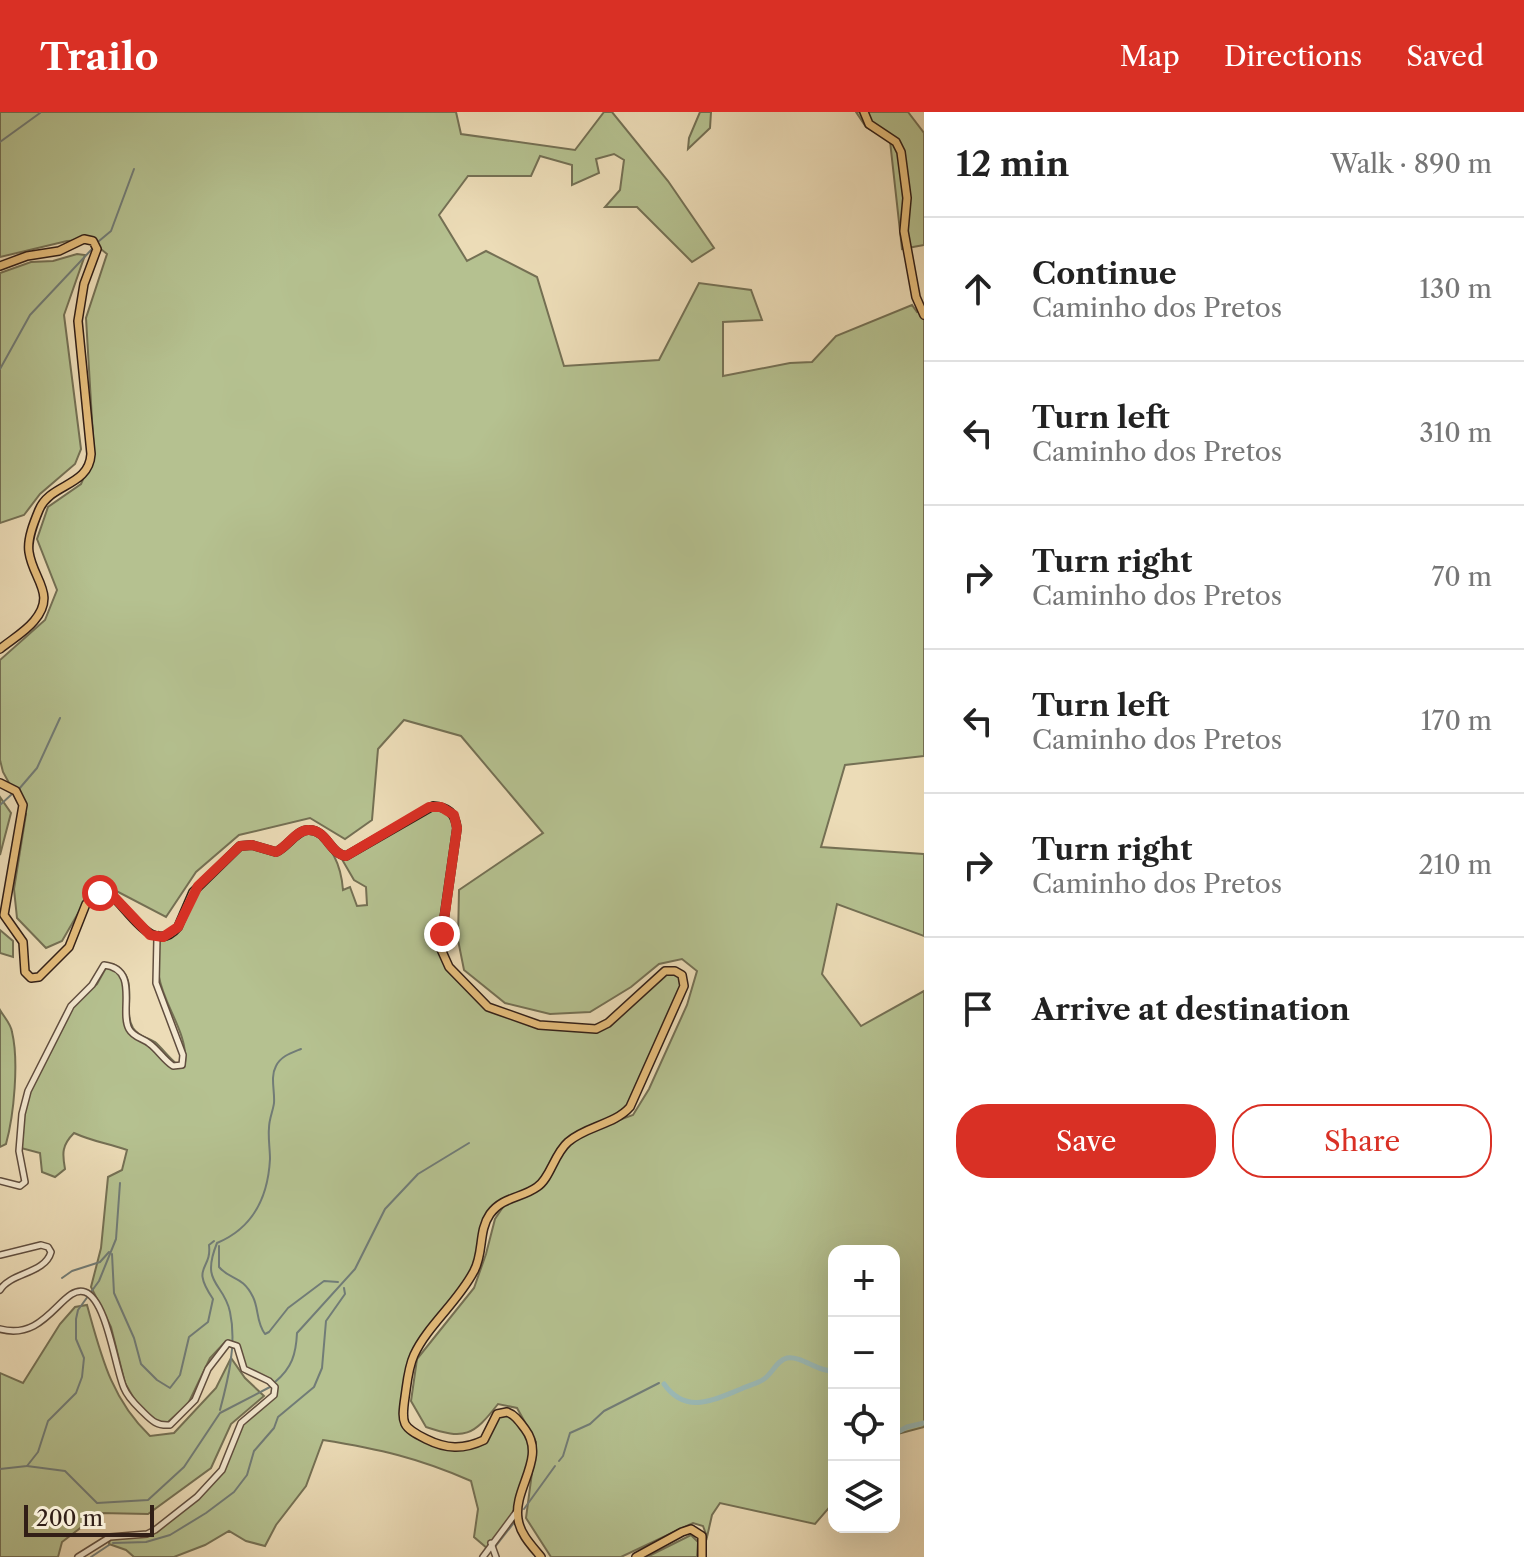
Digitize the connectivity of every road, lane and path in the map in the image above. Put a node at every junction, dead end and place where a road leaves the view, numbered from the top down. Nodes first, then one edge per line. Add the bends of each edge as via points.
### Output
1 (864, 112) edge
2 (0, 266) edge
3 (924, 315) edge
4 (0, 649) edge
5 (0, 783) edge
6 (157, 938) junction
7 (0, 1181) edge
8 (0, 1255) edge
9 (0, 1290) edge
10 (0, 1329) edge
11 (518, 1510) junction
12 (491, 1543) junction
13 (78, 1557) edge
14 (483, 1557) edge
15 (496, 1557) edge
16 (541, 1557) edge
17 (636, 1557) edge
18 (702, 1557) edge

1 - 3 main road via 869,124 894,140 901,152 907,189 904,231
2 - 4 main road via 52,254 84,239 97,249 78,321 90,464 40,507 28,550 44,604 34,621
5 - 6 main road via 16,791 23,805 4,915 23,942 28,976 39,977 69,947 95,894 110,894
6 - 7 street via 156,983 182,1065 173,1066 132,1033 126,1020 124,979 104,965 71,1006 28,1091 19,1151 25,1182 20,1186
6 - 11 main road via 174,932 193,892 240,846 276,852 311,830 346,856 429,807 441,807 454,815 457,828 442,955 488,1007 539,1025 596,1029 665,971 682,975 684,986 630,1107 571,1140 557,1153 542,1184 491,1213 472,1276 410,1364 403,1419 411,1432 440,1446 461,1447 484,1440 497,1414 507,1412 529,1434 534,1449
8 - 9 street via 41,1245 51,1252 44,1263
10 - 13 street via 33,1328 74,1292 89,1294 109,1330 126,1392 156,1424 170,1425 188,1408 208,1369 230,1343 238,1349 244,1369 275,1387 274,1395 241,1423 222,1470 197,1497 155,1530 110,1537
11 - 12 street
11 - 16 main road via 520,1527
12 - 14 street
12 - 15 street
17 - 18 main road via 691,1529 704,1540

